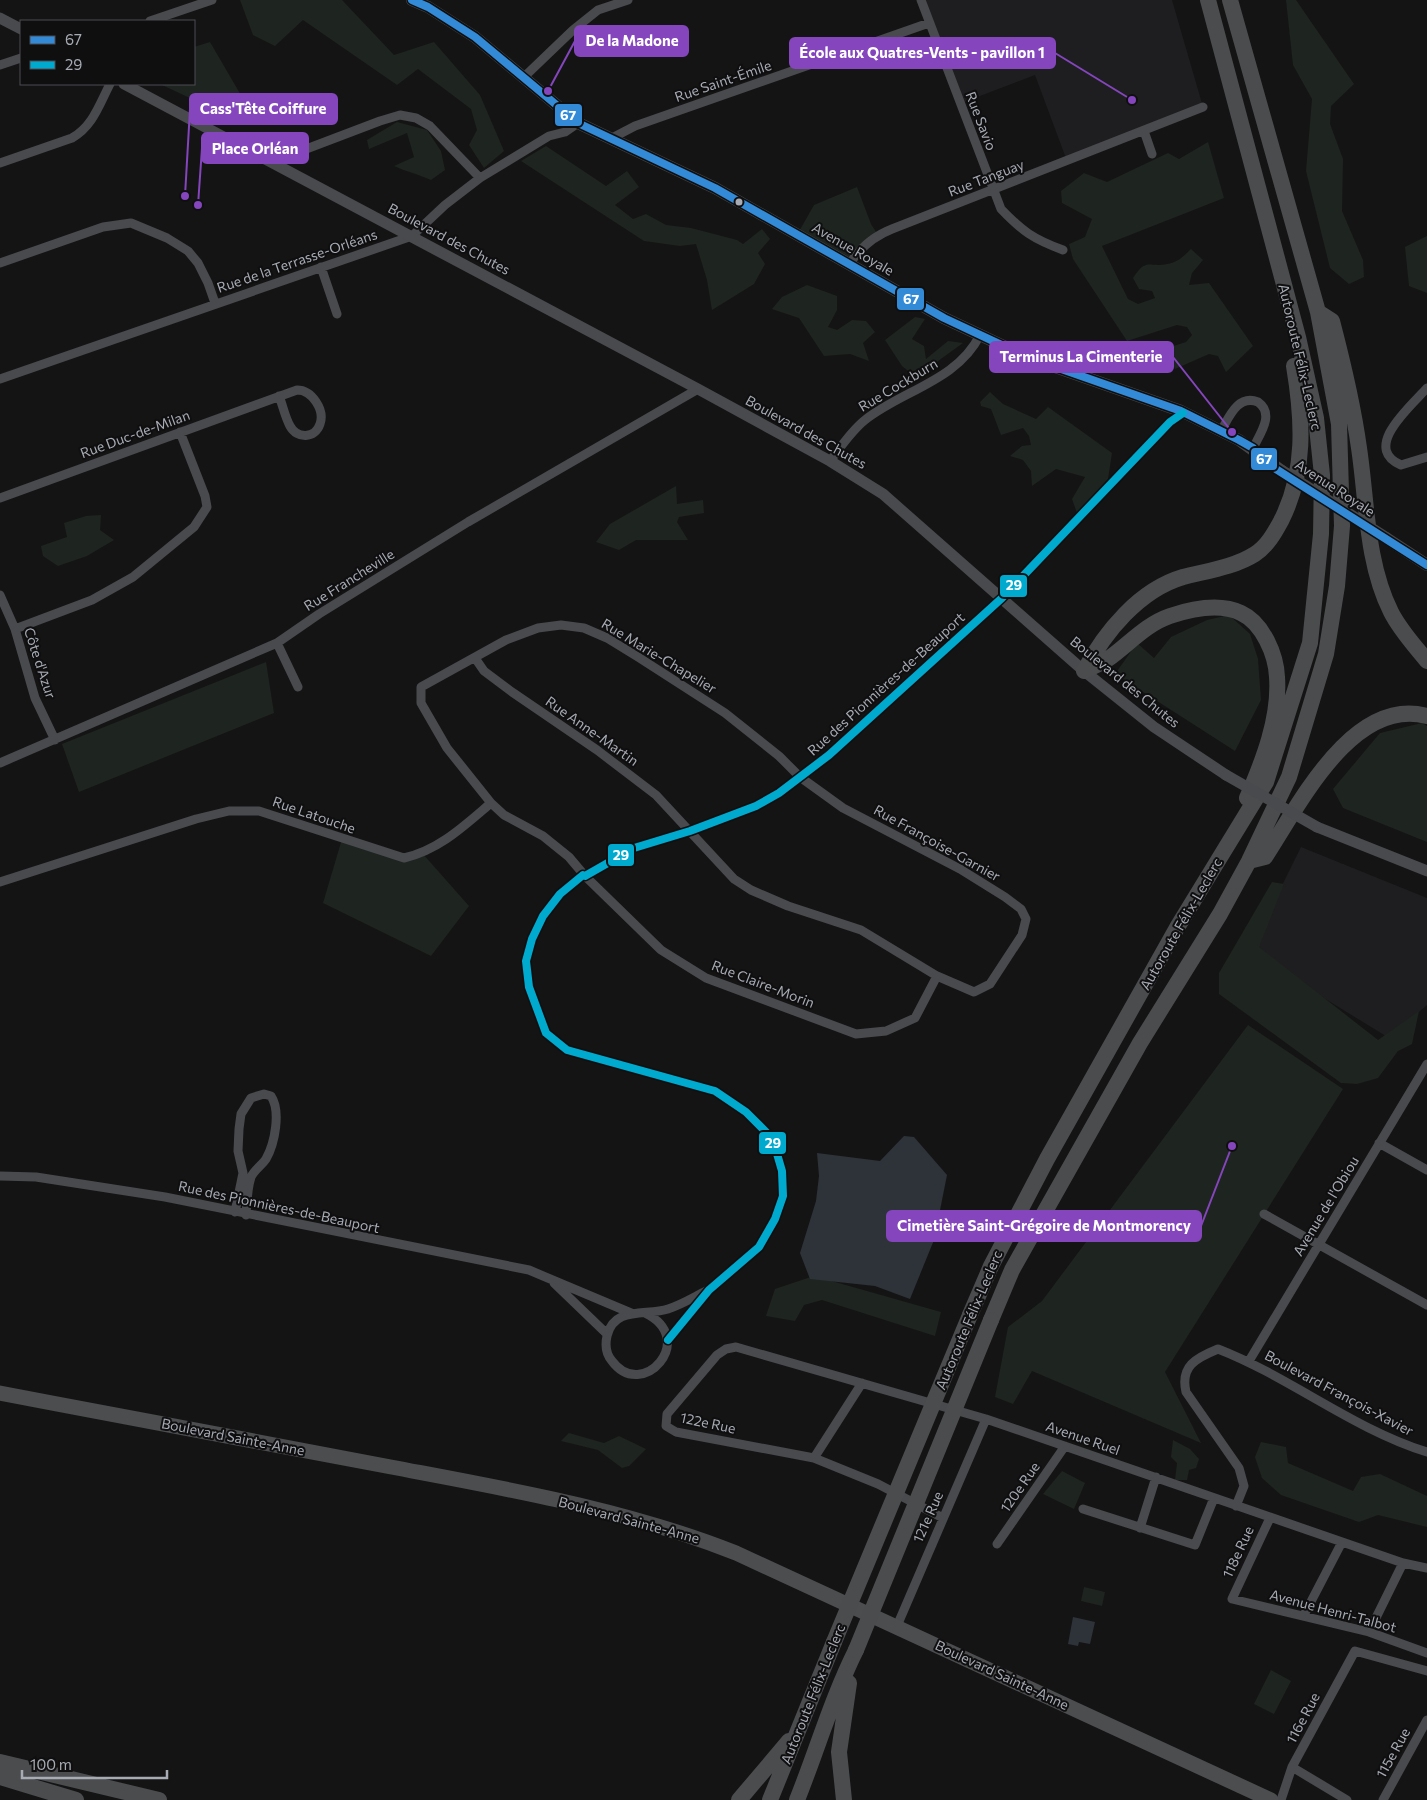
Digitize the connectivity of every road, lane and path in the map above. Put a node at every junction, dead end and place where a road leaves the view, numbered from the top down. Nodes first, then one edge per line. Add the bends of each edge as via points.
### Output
1 (212, 0) edge
2 (412, 0) edge
3 (628, 0) edge
4 (921, 0) edge
5 (1208, 0) edge
6 (1230, 0) edge
7 (0, 18) edge
8 (153, 20) edge
9 (929, 23) junction
10 (20, 28) edge
11 (20, 58) edge
12 (0, 65) edge
13 (524, 77) junction
14 (110, 85) edge
15 (126, 85) edge
16 (1202, 107) dead end
17 (578, 123) junction
18 (1144, 131) junction
19 (612, 138) junction
20 (1152, 154) dead end
21 (272, 162) junction
22 (0, 163) edge
23 (480, 178) junction
24 (994, 190) junction
25 (412, 236) junction
26 (1062, 250) dead end
27 (0, 263) edge
28 (849, 265) junction
29 (321, 267) junction
30 (215, 303) junction
31 (1318, 312) junction
32 (337, 314) dead end
33 (980, 335) junction
34 (1298, 337) junction
35 (0, 379) edge
36 (1427, 388) edge
37 (698, 389) junction
38 (279, 396) junction
39 (1183, 413) junction
40 (1221, 431) junction
41 (180, 432) junction
42 (1253, 448) junction
43 (1427, 456) edge
44 (830, 461) junction
45 (0, 498) edge
46 (1427, 565) edge
47 (0, 595) edge
48 (1002, 598) junction
49 (15, 629) junction
50 (277, 643) junction
51 (475, 658) junction
52 (1427, 661) edge
53 (1084, 671) junction
54 (298, 687) dead end
55 (1427, 716) edge
56 (55, 740) junction
57 (0, 763) edge
58 (800, 777) junction
59 (491, 803) junction
60 (690, 831) junction
61 (1225, 849) junction
62 (1250, 861) junction
63 (1427, 871) edge
64 (585, 876) junction
65 (0, 882) edge
66 (937, 976) junction
67 (1427, 1064) edge
68 (1380, 1143) junction
69 (1427, 1170) edge
70 (0, 1176) edge
71 (235, 1212) junction
72 (1264, 1214) dead end
73 (246, 1215) junction
74 (1319, 1244) junction
75 (550, 1280) junction
76 (709, 1290) junction
77 (1427, 1305) edge
78 (631, 1313) junction
79 (645, 1313) junction
80 (607, 1334) junction
81 (668, 1340) junction
82 (726, 1349) joint
83 (1248, 1361) junction
84 (862, 1383) junction
85 (0, 1393) edge
86 (986, 1419) junction
87 (1065, 1446) junction
88 (1427, 1452) edge
89 (814, 1458) junction
90 (1156, 1477) junction
91 (1214, 1498) junction
92 (1236, 1506) junction
93 (1083, 1510) dead end
94 (943, 1518) junction
95 (1270, 1518) junction
96 (1140, 1528) junction
97 (1342, 1542) junction
98 (997, 1544) dead end
99 (1403, 1563) junction
100 (1427, 1568) edge
101 (1232, 1599) joint
102 (1304, 1615) junction
103 (897, 1626) junction
104 (1369, 1632) junction
105 (856, 1650) junction
106 (1427, 1653) edge
107 (1427, 1672) edge
108 (1427, 1720) edge
109 (800, 1728) junction
110 (0, 1762) edge
111 (1292, 1768) junction
112 (0, 1777) edge
113 (76, 1800) edge
114 (159, 1800) edge
115 (739, 1800) edge
116 (770, 1800) edge
117 (797, 1800) edge
118 (844, 1800) edge
119 (1271, 1800) edge
120 (1280, 1800) edge
121 (1348, 1800) edge
122 (1383, 1800) edge

1 - 8 street
2 - 13 main road, Avenue Royale via 475,37
3 - 13 street via 598,10
4 - 9 street, Rue Savio
5 - 34 highway, Autoroute Félix-Leclerc
6 - 31 highway, Autoroute Félix-Leclerc
7 - 10 street
9 - 19 street, Rue Saint-Émile via 635,126
9 - 24 street, Rue Savio
11 - 12 street
13 - 17 main road, Avenue Royale
14 - 22 street via 89,126 82,133
15 - 21 street, Boulevard des Chutes
16 - 18 street, Rue Tanguay
17 - 19 main road, Avenue Royale
17 - 23 street, Rue de la Terrasse-Orléans via 565,132 549,136
18 - 20 street
18 - 24 street, Rue Tanguay
19 - 28 main road, Avenue Royale via 715,188
21 - 23 street via 400,115 416,118 430,126
21 - 25 street, Boulevard des Chutes
23 - 25 street, Rue de la Terrasse-Orléans
24 - 26 street, Rue Savio via 1001,208 1017,226 1036,240
24 - 28 street, Rue Tanguay via 878,234
25 - 29 street, Rue de la Terrasse-Orléans
25 - 37 street, Boulevard des Chutes
27 - 30 street via 103,227 131,223 188,251 208,282
28 - 33 main road, Avenue Royale
29 - 30 street, Rue de la Terrasse-Orléans
29 - 32 street
30 - 35 street, Rue de la Terrasse-Orléans
31 - 52 highway via 1332,321 1348,384 1372,553 1380,584 1391,612
31 - 62 highway, Autoroute Félix-Leclerc via 1342,451 1342,526 1337,586 1326,654 1309,717 1289,777
33 - 39 main road, Avenue Royale via 1027,356
33 - 44 street, Rue Cockburn via 967,356 948,371 864,420
34 - 53 highway via 1293,355 1300,415 1299,468 1294,493 1268,543 1254,554 1227,566 1159,586 1116,624 1096,648
34 - 61 highway, Autoroute Félix-Leclerc via 1316,418 1322,475 1321,534 1310,643 1266,782
36 - 43 street via 1389,430 1386,444 1391,461 1401,466
37 - 44 street, Boulevard des Chutes
37 - 50 street, Rue Francheville via 468,522 318,614
38 - 38 street, Rue Duc-de-Milan via 297,390 310,393 316,399 321,422 318,430 307,436 294,432
38 - 41 street, Rue Duc-de-Milan
39 - 40 main road, Avenue Royale
39 - 48 street, Rue des Pionnières-de-Beauport via 1170,422
40 - 42 main road, Avenue Royale
40 - 42 street via 1239,404 1250,400 1258,402 1266,411 1266,421
41 - 45 street, Rue Duc-de-Milan
41 - 49 street via 205,496 206,507 198,522 111,591
42 - 46 main road, Avenue Royale, bridge via 1271,466
44 - 48 street, Boulevard des Chutes via 883,494
47 - 49 street, Côte d'Azur
48 - 53 street, Boulevard des Chutes
48 - 58 street, Rue des Pionnières-de-Beauport via 873,718
49 - 56 street, Côte d'Azur via 35,698
50 - 54 street
50 - 56 street, Rue Francheville
51 - 58 street, Rue Marie-Chapelier via 506,640 538,628 561,625 584,628 607,638 725,712
51 - 59 street, Rue Marie-Chapelier via 421,687 421,703 447,748
51 - 60 street, Rue Anne-Martin via 484,671 656,794
53 - 61 highway via 1106,660 1168,617 1192,610 1216,608 1242,613 1260,629 1272,652 1277,677 1274,713 1262,764
53 - 63 street, Boulevard des Chutes, bridge via 1154,727 1226,775 1317,827
55 - 62 highway via 1388,717 1355,734 1328,761 1265,857
56 - 57 street, Rue Francheville
58 - 60 street, Rue des Pionnières-de-Beauport via 756,806
58 - 66 street, Rue Françoise-Garnier via 843,808 960,869 1021,909 1026,919 1022,935 990,984 974,992
59 - 64 street, Rue Marie-Chapelier via 504,815 543,836 569,857
59 - 65 street, Rue Latouche via 423,854 404,858 259,811 229,811
60 - 64 street, Rue des Pionnières-de-Beauport via 634,848
60 - 66 street, Rue Françoise-Garnier via 719,866 751,890 861,930
61 - 109 highway, Autoroute Félix-Leclerc, bridge via 1178,926 991,1266
62 - 105 highway, Autoroute Félix-Leclerc, bridge via 1140,1043 1012,1270
64 - 66 street, Rue Claire-Morin via 661,950 706,978 856,1034 886,1031 915,1018
64 - 76 street, Rue des Pionnières-de-Beauport via 560,894 543,916 526,961 529,988 546,1034 567,1050 716,1091 746,1112 767,1133 775,1147 782,1171 783,1196 775,1219 759,1246
67 - 68 street, Avenue de l'Obiou
68 - 69 street
68 - 74 street, Avenue de l'Obiou
70 - 71 street, Rue des Pionnières-de-Beauport via 93,1185
71 - 73 street, Rue des Pionnières-de-Beauport
71 - 73 street via 243,1173 238,1151 242,1114 251,1098 264,1094 274,1101 278,1119 266,1159 252,1175
72 - 74 street
73 - 75 street, Rue des Pionnières-de-Beauport via 529,1270
74 - 77 street
74 - 83 street, Avenue de l'Obiou
75 - 78 street, Rue des Pionnières-de-Beauport
75 - 80 street, Rue des Pionnières-de-Beauport
76 - 79 street, Rue des Pionnières-de-Beauport via 668,1310
76 - 81 street, Rue des Pionnières-de-Beauport
78 - 79 street, Rue des Pionnières-de-Beauport
78 - 80 street via 616,1320
79 - 81 street via 662,1326
80 - 81 street, Rue des Pionnières-de-Beauport via 609,1358 621,1370 637,1374 659,1365
82 - 84 street, Avenue Ruel via 736,1347
82 - 89 street, 122e Rue via 717,1355 667,1414 666,1426 676,1432
83 - 88 street, Boulevard François-Xavier via 1372,1429
83 - 92 street, Boulevard François-Xavier via 1218,1349 1188,1366 1183,1378 1186,1392 1239,1468 1244,1486
84 - 86 street, Avenue Ruel
84 - 89 street
85 - 103 main road, Boulevard Sainte-Anne via 600,1509 701,1539
86 - 87 street, Avenue Ruel
86 - 94 street, 121e Rue
87 - 90 street, Avenue Ruel
87 - 98 street, 120e Rue
89 - 94 street, 122e Rue via 878,1484
90 - 91 street, Avenue Ruel
90 - 96 street
91 - 92 street, Avenue Ruel
91 - 96 street via 1195,1545
92 - 95 street, Avenue Ruel
93 - 96 street
94 - 103 street, 121e Rue
95 - 97 street, Avenue Ruel
95 - 101 street, 118e Rue
97 - 99 street, Avenue Ruel
97 - 102 street
99 - 100 street, Avenue Ruel
99 - 104 street
101 - 102 street, Avenue Henri-Talbot
102 - 104 street, Avenue Henri-Talbot
103 - 119 main road, Boulevard Sainte-Anne
104 - 106 street, Avenue Henri-Talbot
105 - 117 highway via 839,1685
105 - 118 highway via 842,1716 839,1752
107 - 111 street, 116e Rue via 1355,1651
108 - 122 street, 115e Rue
109 - 115 highway
109 - 116 highway, Autoroute Félix-Leclerc
110 - 114 highway
111 - 120 street, 116e Rue
111 - 121 street
112 - 113 highway

